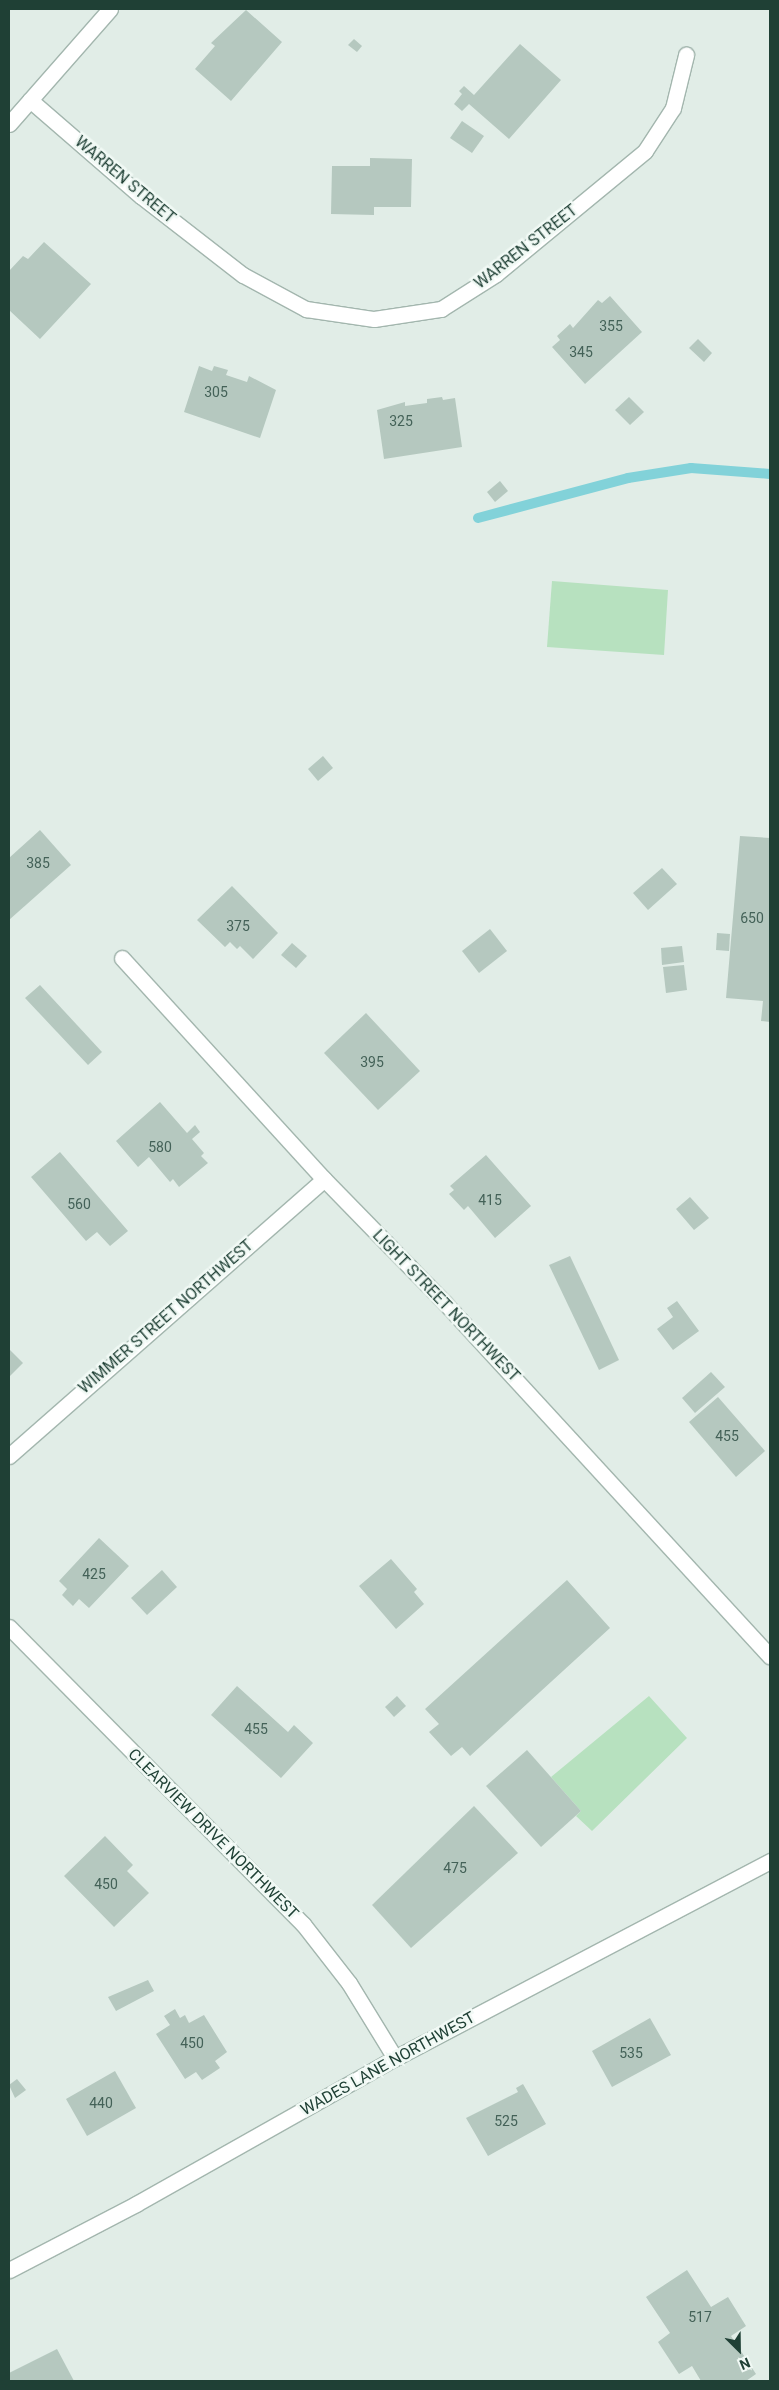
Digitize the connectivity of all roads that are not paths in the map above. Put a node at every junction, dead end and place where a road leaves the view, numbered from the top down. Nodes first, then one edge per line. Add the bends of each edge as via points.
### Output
1 (110, 9) edge
2 (686, 54) dead end
3 (30, 100) junction
4 (9, 124) edge
5 (122, 958) dead end
6 (324, 1179) junction
7 (9, 1456) edge
8 (9, 1627) edge
9 (770, 1656) edge
10 (770, 1861) edge
11 (396, 2058) junction
12 (9, 2270) edge

1 - 3 street
2 - 3 street, WARREN STREET via 674,108 638,157 480,284 441,308 374,319 306,309 243,275 141,196
3 - 4 street
5 - 6 street, LIGHT STREET NORTHWEST
6 - 7 street, WIMMER STREET NORTHWEST
6 - 9 street, LIGHT STREET NORTHWEST via 446,1304
8 - 11 street, CLEARVIEW DRIVE NORTHWEST via 303,1924 349,1983
10 - 11 street, WADES LANE NORTHWEST
11 - 12 street, WADES LANE NORTHWEST via 136,2204

